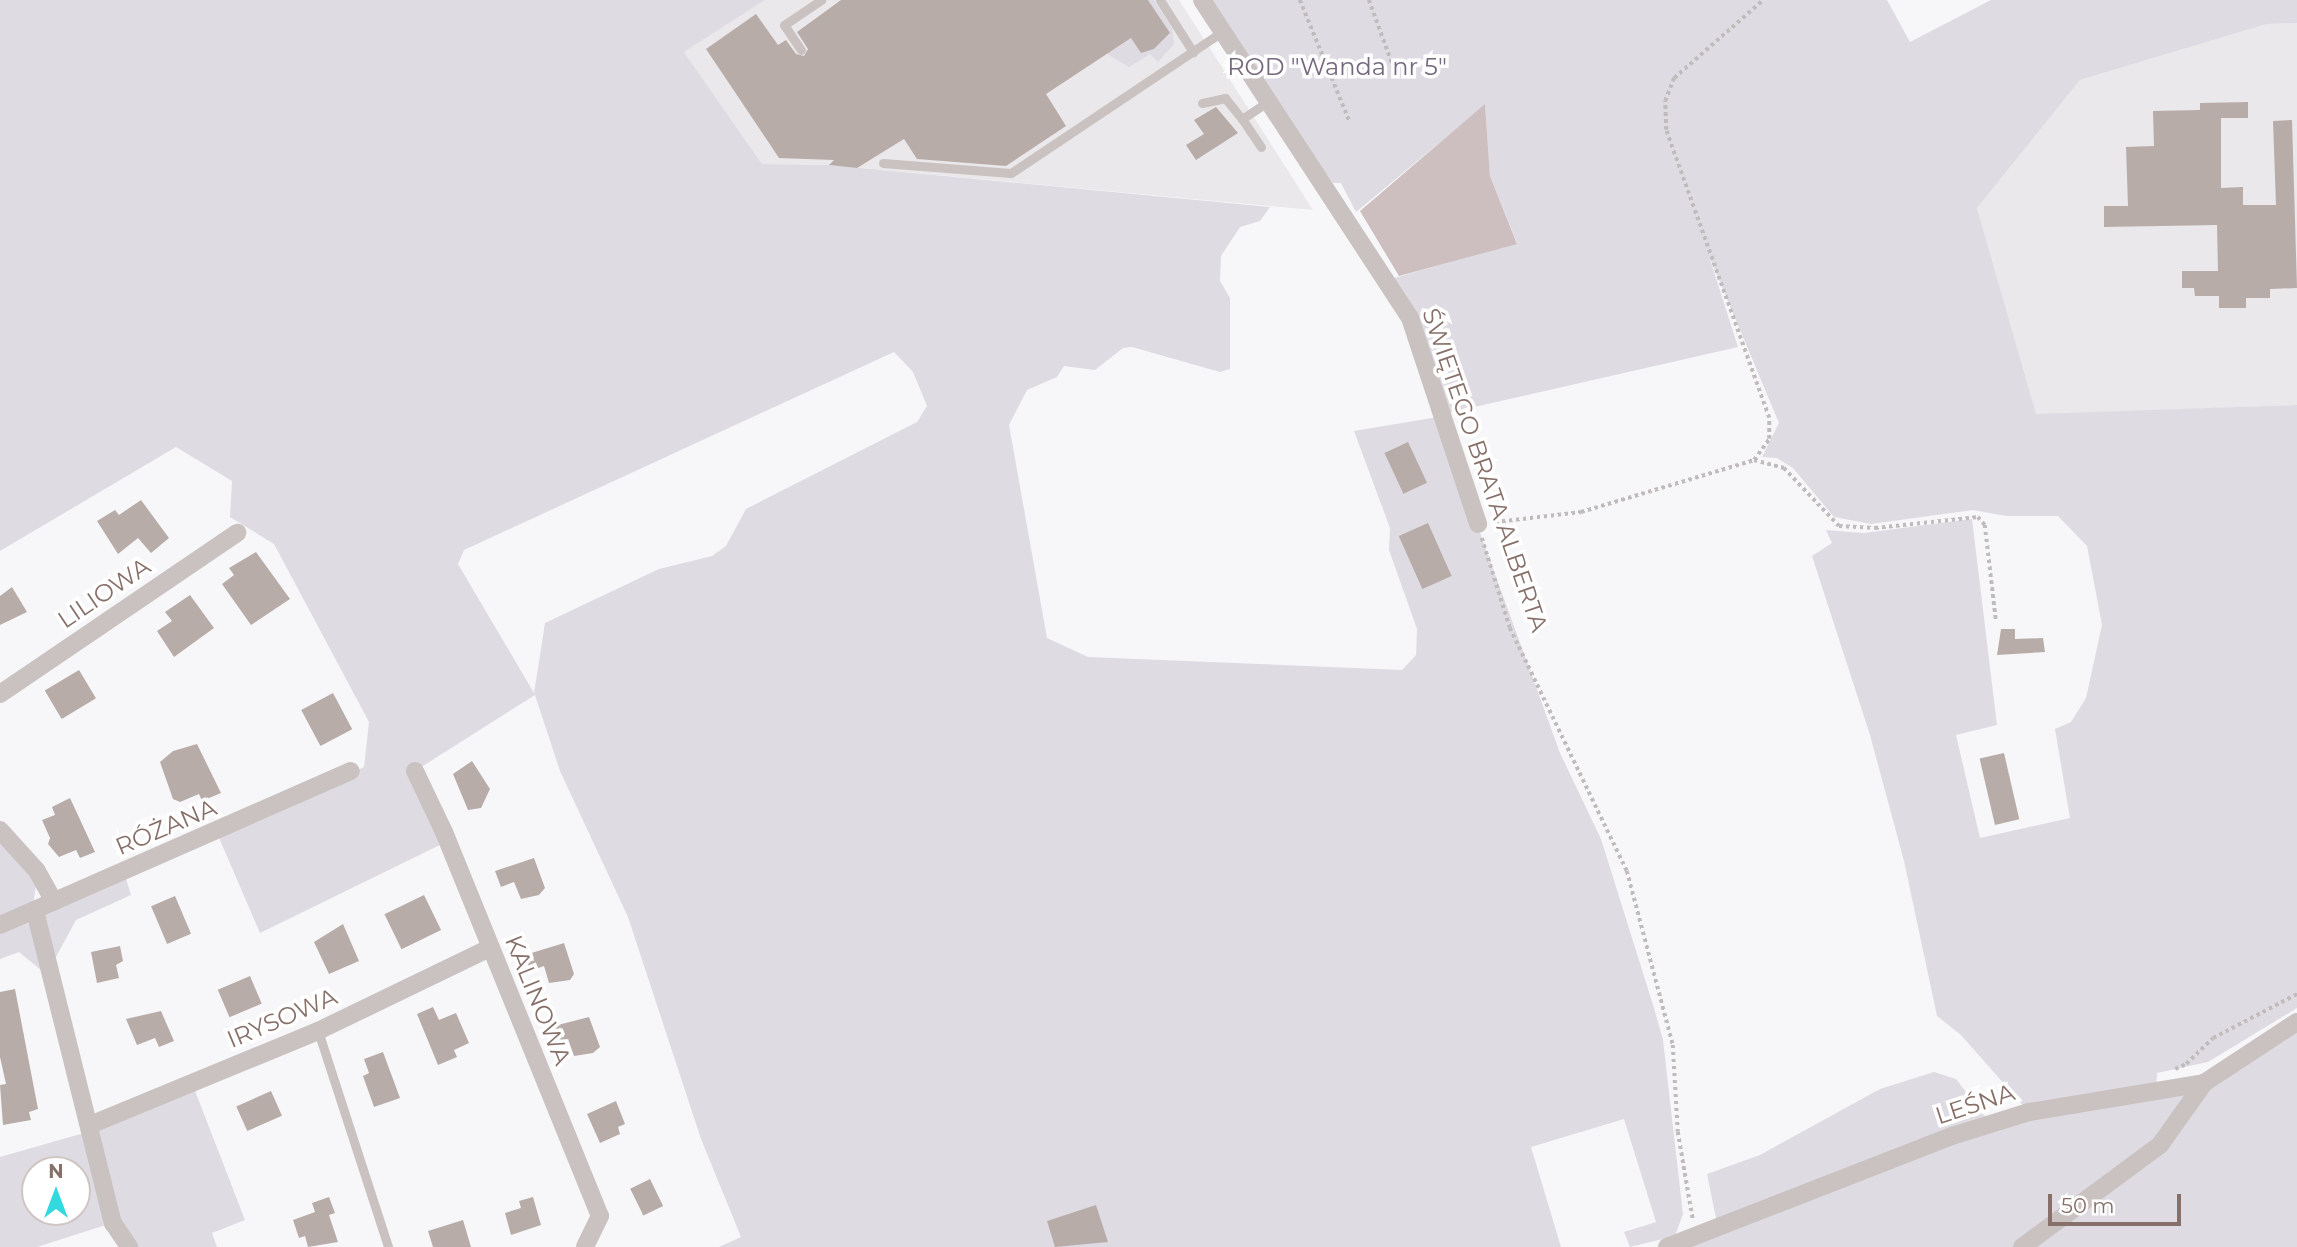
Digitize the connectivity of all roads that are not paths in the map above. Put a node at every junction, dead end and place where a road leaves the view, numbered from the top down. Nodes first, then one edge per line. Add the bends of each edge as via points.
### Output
1 (821, 0) edge
2 (1160, 0) edge
3 (1202, 0) edge
4 (1222, 32) junction
5 (801, 50) dead end
6 (1192, 52) junction
7 (1268, 102) junction
8 (1202, 103) dead end
9 (1242, 119) junction
10 (1261, 147) dead end
11 (883, 163) dead end
12 (1478, 524) road end
13 (237, 534) dead end
14 (0, 694) edge
15 (351, 771) dead end
16 (415, 771) dead end
17 (0, 830) edge
18 (54, 902) junction
19 (35, 911) junction
20 (0, 925) edge
21 (490, 948) junction
22 (2297, 1022) edge
23 (318, 1031) junction
24 (2204, 1083) junction
25 (90, 1125) junction
26 (129, 1247) edge
27 (388, 1247) edge
28 (585, 1247) edge
29 (1667, 1247) edge
30 (2022, 1247) edge

1 - 5 lane via 784,25
2 - 6 lane
3 - 4 street, ŚWIĘTEGO BRATA ALBERTA
4 - 6 lane
4 - 7 street, ŚWIĘTEGO BRATA ALBERTA
6 - 11 lane via 1011,173
7 - 9 lane
7 - 12 street, ŚWIĘTEGO BRATA ALBERTA via 1410,318
8 - 9 lane via 1225,98
9 - 10 lane
13 - 14 street, LILIOWA
15 - 18 street, RÓŻANA
16 - 21 street, KALINOWA
17 - 18 street via 37,872
18 - 19 street, RÓŻANA
19 - 20 street, RÓŻANA
19 - 25 street
21 - 23 street, IRYSOWA
21 - 28 street, KALINOWA via 600,1216
22 - 24 street, LEŚNA
23 - 25 street, IRYSOWA
23 - 27 lane
24 - 29 street, LEŚNA via 2029,1112 1952,1136
24 - 30 street via 2160,1145
25 - 26 street via 113,1223

